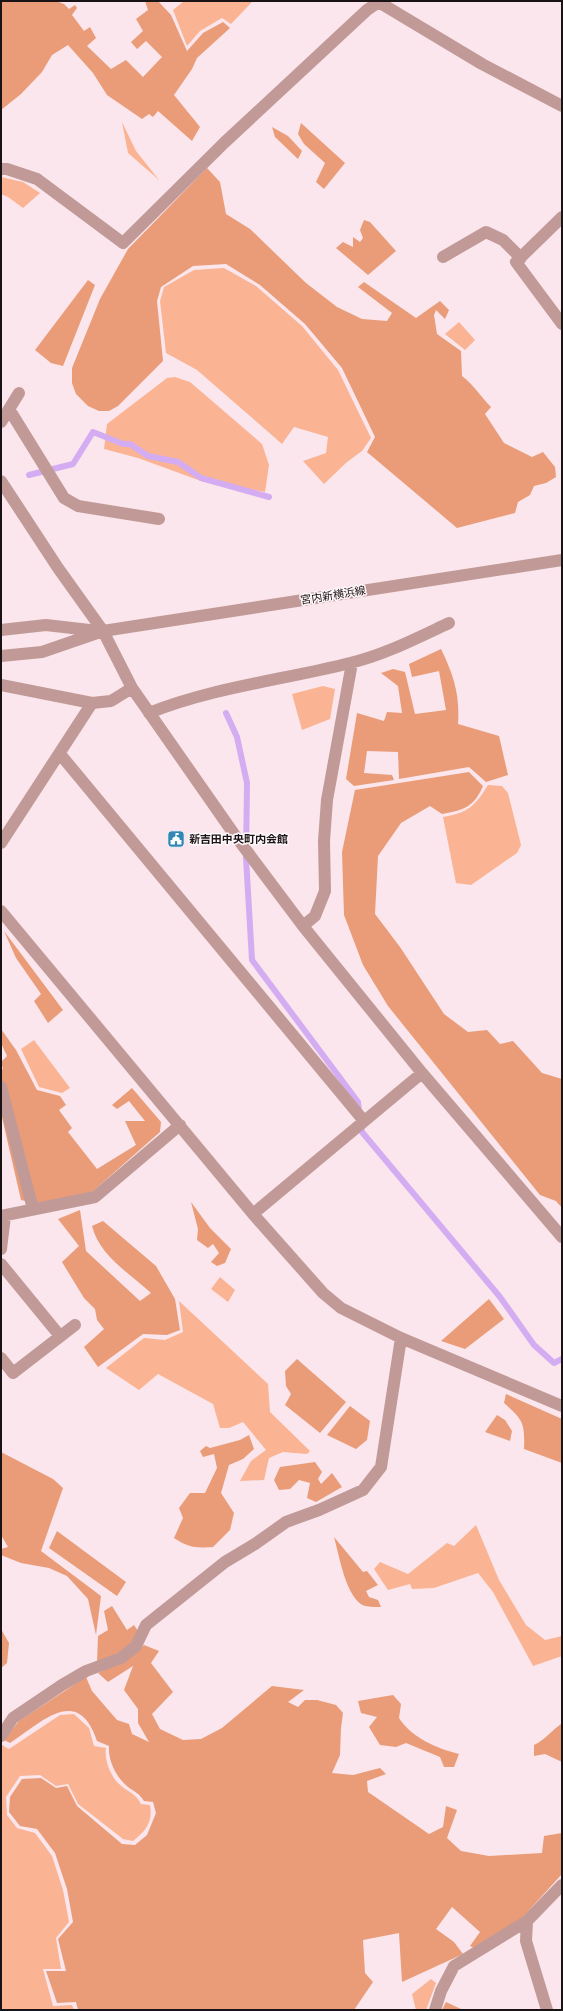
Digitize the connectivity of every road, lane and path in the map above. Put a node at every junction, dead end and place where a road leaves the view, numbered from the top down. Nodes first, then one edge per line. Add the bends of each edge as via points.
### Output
1 (379, 1) edge
2 (562, 106) edge
3 (1, 169) edge
4 (562, 217) edge
5 (443, 257) dead end
6 (521, 258) junction
7 (562, 324) edge
8 (19, 393) dead end
9 (10, 409) junction
10 (1, 422) edge
11 (1, 481) edge
12 (159, 519) dead end
13 (562, 560) edge
14 (449, 624) dead end
15 (1, 630) edge
16 (103, 631) junction
17 (1, 656) edge
18 (352, 663) junction
19 (1, 685) edge
20 (132, 688) junction
21 (92, 703) junction
22 (149, 713) junction
23 (60, 754) junction
24 (1, 843) edge
25 (1, 911) edge
26 (303, 926) junction
27 (422, 1073) junction
28 (1, 1087) edge
29 (364, 1121) junction
30 (180, 1124) junction
31 (33, 1210) junction
32 (253, 1214) junction
33 (3, 1216) edge
34 (562, 1236) edge
35 (1, 1249) edge
36 (1, 1264) edge
37 (75, 1324) dead end
38 (60, 1336) junction
39 (400, 1338) junction
40 (1, 1358) edge
41 (562, 1406) edge
42 (1, 1736) edge
43 (562, 1887) edge
44 (527, 1921) junction
45 (434, 2010) edge
46 (547, 2010) edge

1 - 2 street via 482,64
1 - 3 street via 224,142 123,243 37,179
4 - 6 street
5 - 6 street via 486,232 503,240
6 - 7 street via 516,262
8 - 9 street
9 - 10 street
9 - 12 street via 64,498 78,506
11 - 16 street
13 - 16 street, 宮内新横浜線
14 - 18 street
15 - 16 street, 宮内新横浜線 via 46,625
16 - 17 street, 宮内新横浜線 via 42,652
16 - 20 street
18 - 22 street via 236,687 174,703
18 - 26 street via 327,800 324,841 325,891 314,916
19 - 21 street
20 - 21 street via 111,701
20 - 22 street
21 - 23 street
22 - 26 street via 234,834
23 - 24 street
23 - 29 street
25 - 30 street
26 - 27 street
27 - 29 street
27 - 34 street
28 - 31 street
29 - 32 street
30 - 31 street via 95,1197
30 - 32 street
31 - 33 street
32 - 39 street via 324,1293 341,1308
33 - 35 street
36 - 38 street
37 - 38 street
38 - 40 street via 13,1373
39 - 41 street
39 - 42 street via 381,1467 363,1490 286,1522 225,1562 146,1624 136,1646 121,1658 62,1685 13,1718
43 - 44 street
44 - 45 street via 454,1966
44 - 46 street via 526,1941

